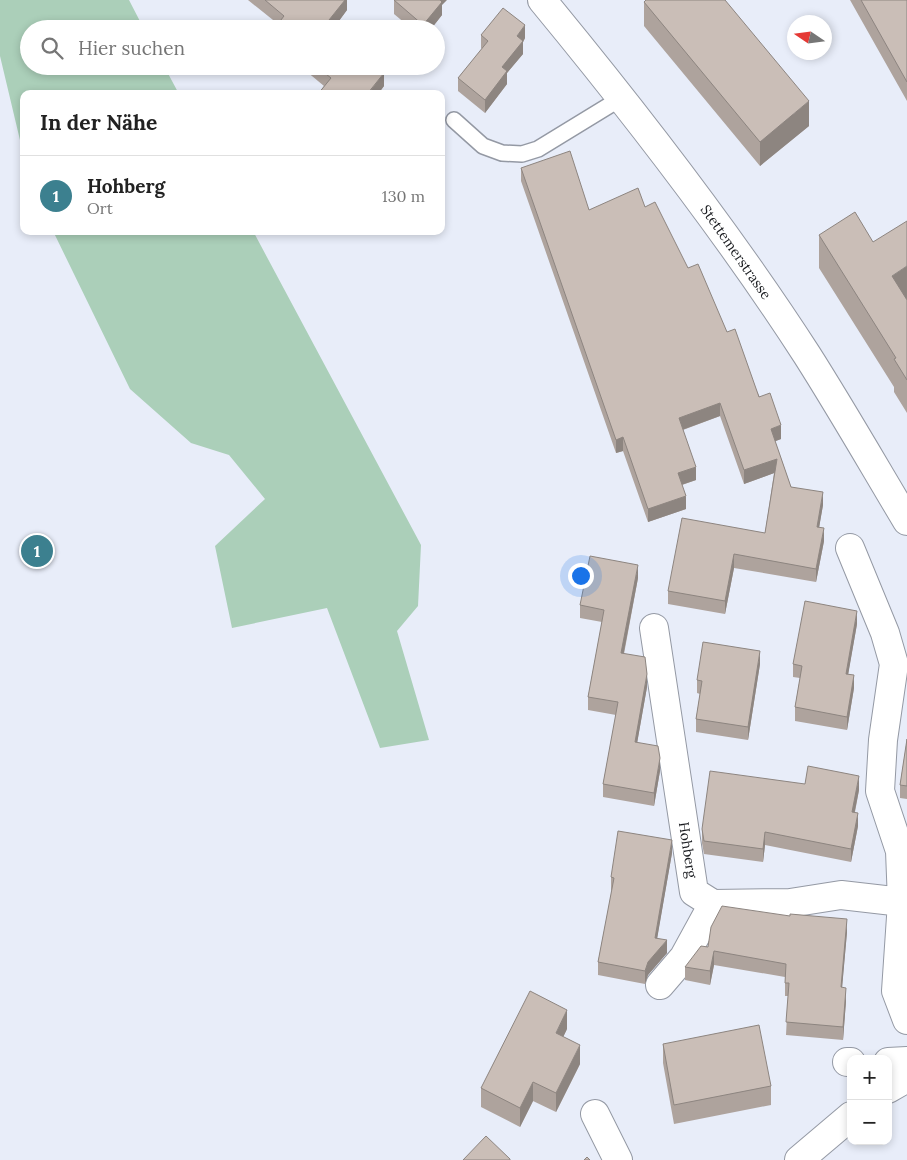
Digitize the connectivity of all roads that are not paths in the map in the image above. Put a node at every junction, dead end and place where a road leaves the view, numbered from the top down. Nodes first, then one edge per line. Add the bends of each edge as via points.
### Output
1 (542, 0) edge
2 (623, 98) junction
3 (454, 120) dead end
4 (907, 521) edge
5 (850, 548) dead end
6 (654, 628) dead end
7 (902, 902) junction
8 (713, 904) junction
9 (660, 985) dead end
10 (907, 1020) edge
11 (907, 1061) edge
12 (892, 1062) edge
13 (907, 1078) edge
14 (892, 1087) edge
15 (595, 1114) dead end
16 (847, 1119) edge
17 (618, 1160) edge
18 (799, 1160) edge

1 - 2 street, Stettemerstrasse
2 - 3 lane via 538,149 522,154 502,154 484,146
2 - 4 street, Stettemerstrasse via 763,289 807,355
5 - 7 street via 885,632 894,664 883,740 880,792 900,852
6 - 8 street, Hohberg via 694,892
7 - 8 street via 841,895 790,903
7 - 10 street via 896,991
8 - 9 street via 684,957
11 - 12 street
13 - 14 street
15 - 17 street
16 - 18 street

